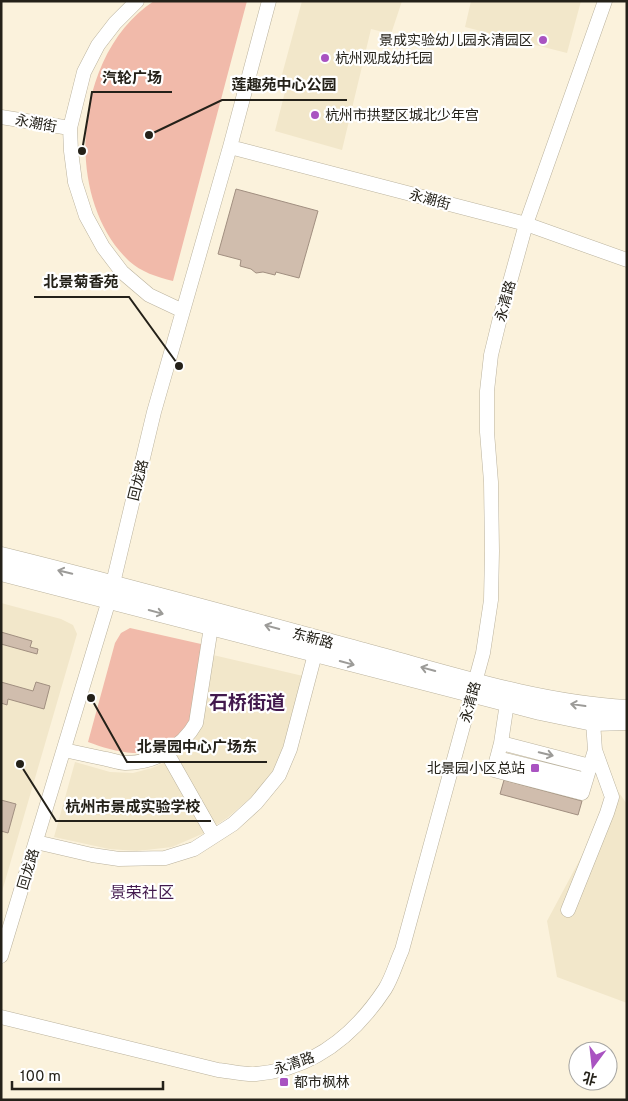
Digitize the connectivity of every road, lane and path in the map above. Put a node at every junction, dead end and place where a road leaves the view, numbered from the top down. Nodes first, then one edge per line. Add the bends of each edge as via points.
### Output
1 (137, 1) edge
2 (269, 1) edge
3 (605, 1) edge
4 (1, 117) edge
5 (70, 128) junction
6 (230, 147) junction
7 (526, 224) junction
8 (627, 260) edge
9 (183, 311) junction
10 (1, 556) edge
11 (1, 572) edge
12 (111, 592) junction
13 (211, 627) junction
14 (315, 654) junction
15 (474, 689) junction
16 (507, 703) junction
17 (627, 709) edge
18 (627, 721) edge
19 (593, 722) junction
20 (501, 743) junction
21 (64, 750) junction
22 (595, 750) junction
23 (167, 753) junction
24 (590, 766) junction
25 (214, 836) junction
26 (36, 842) junction
27 (568, 910) dead end
28 (1, 956) edge
29 (1, 1017) edge

1 - 5 street via 114,23 98,45 84,72
2 - 6 street, 回龙路
3 - 7 street, 永清路
4 - 5 street, 永潮街
5 - 9 street via 75,182 86,216 103,247 122,272 149,295
6 - 7 street, 永潮街
6 - 9 street, 回龙路
7 - 8 street, 永潮街
7 - 15 street, 永清路 via 491,355 487,391 491,600
9 - 12 street, 回龙路 via 154,412
12 -> 10 main road, 东新路
11 - 12 main road, 东新路
12 -> 13 main road, 东新路
15 -> 12 main road, 东新路
12 - 21 street, 回龙路
13 - 14 main road, 东新路
13 - 23 street via 196,723 190,734
14 -> 15 main road, 东新路
14 - 25 street via 290,749 279,775 233,824
15 - 16 main road, 东新路
17 -> 15 main road, 东新路
15 - 29 street, 永清路 via 402,950 386,988 351,1032 336,1045 308,1061 254,1074 218,1070
16 - 19 main road, 东新路
16 - 20 street
18 - 19 main road, 东新路
19 - 22 street
20 -> 24 street
20 - 24 street via 497,758 586,780
21 - 23 street via 125,763
21 - 26 street, 回龙路
22 - 24 street
22 - 27 street via 612,797
23 - 25 street
25 - 26 street via 194,848 166,858 119,859
26 - 28 street, 回龙路

